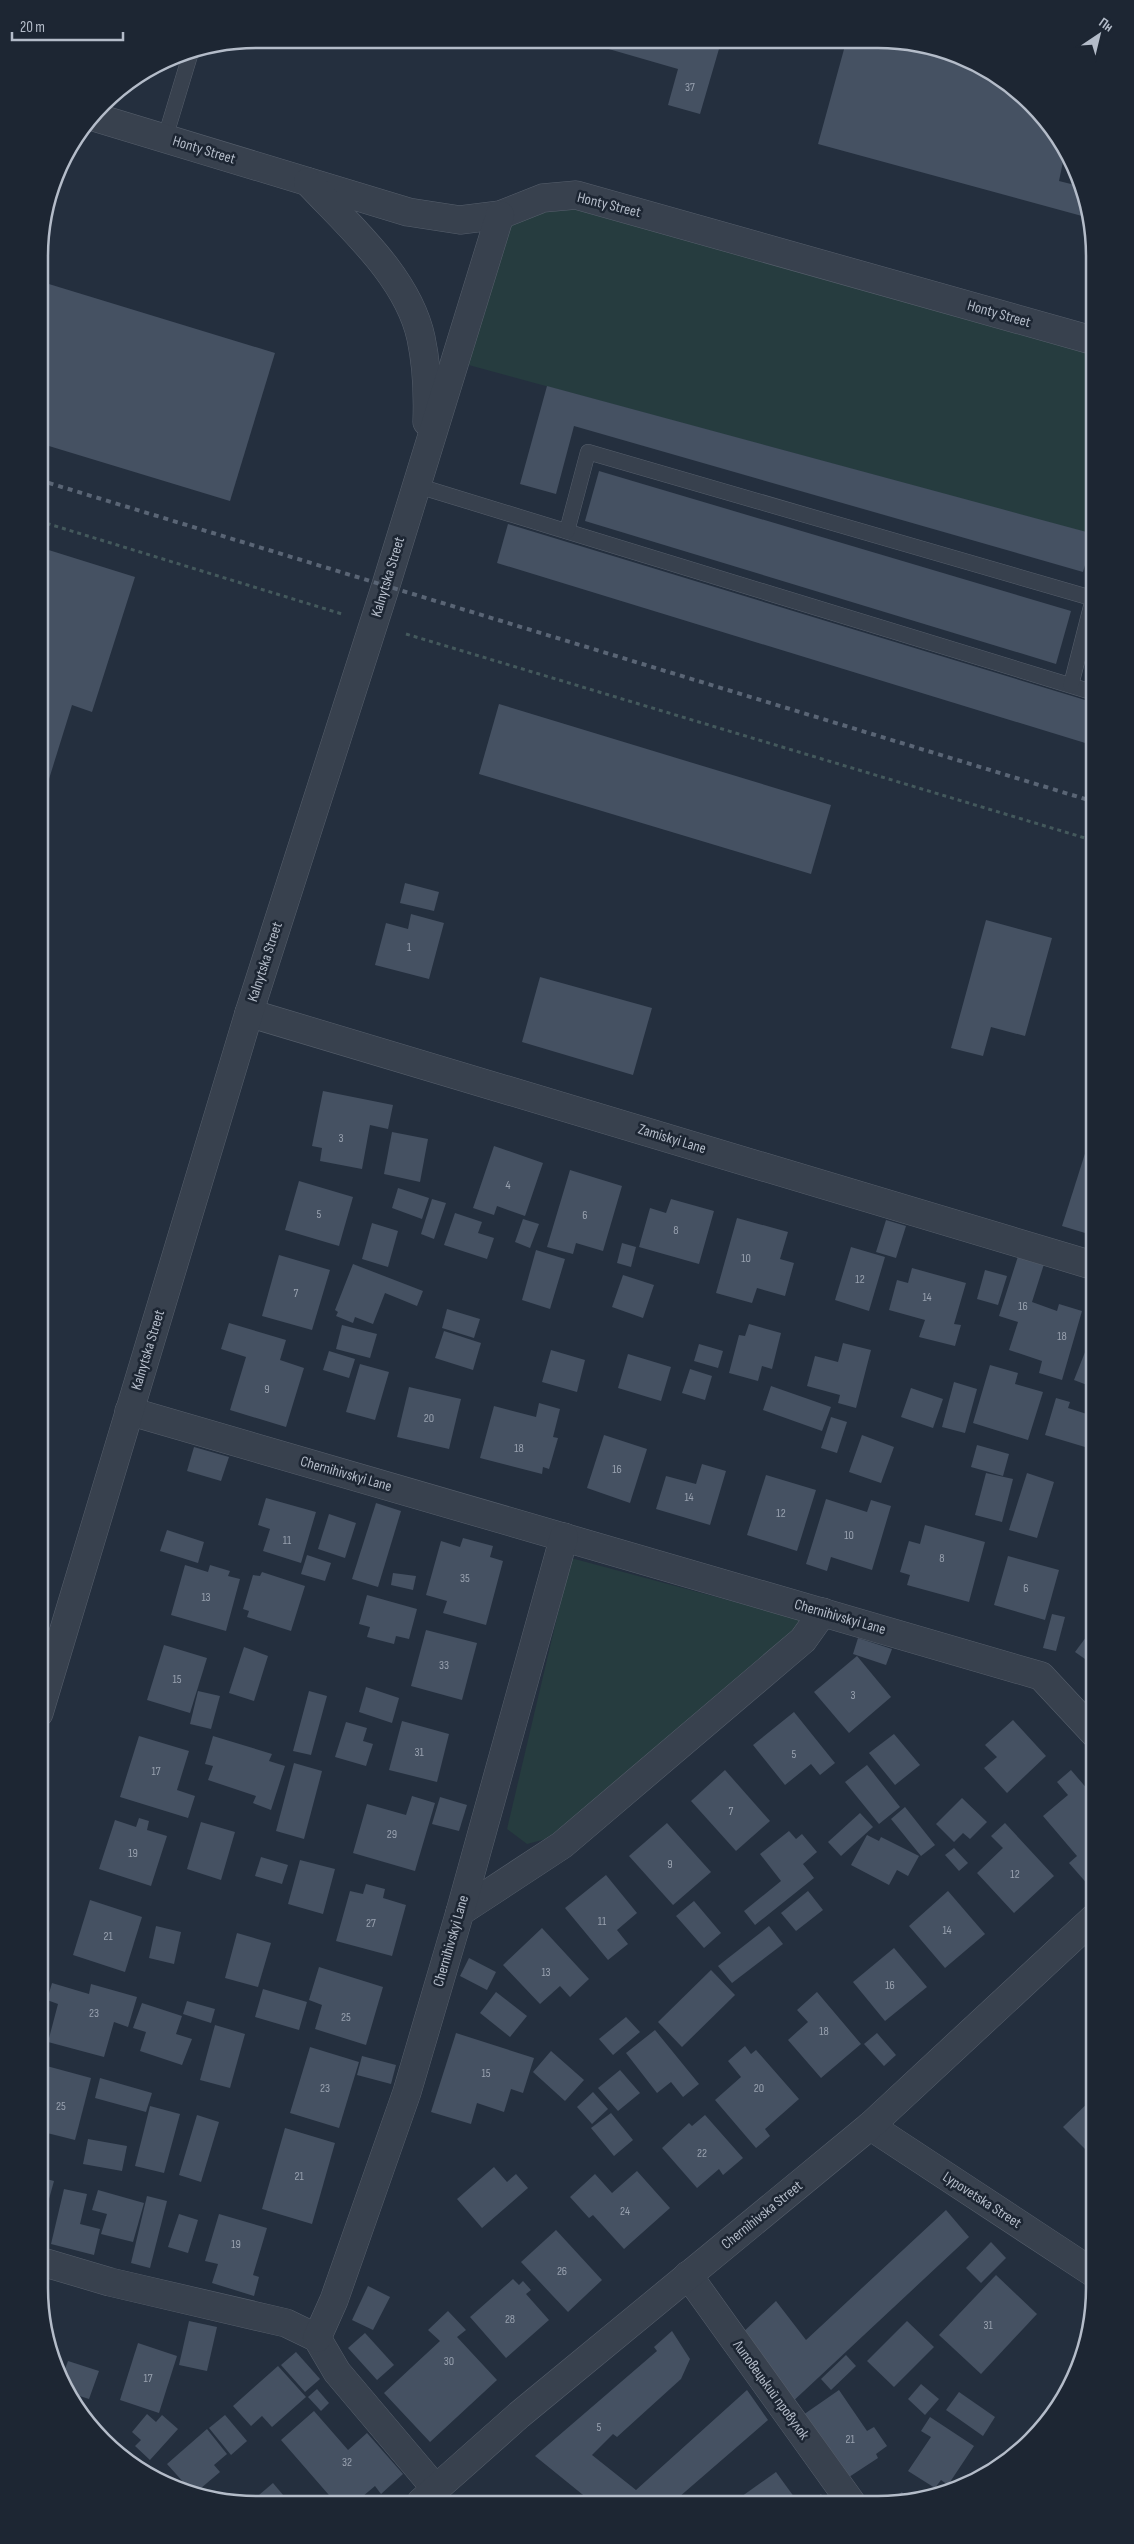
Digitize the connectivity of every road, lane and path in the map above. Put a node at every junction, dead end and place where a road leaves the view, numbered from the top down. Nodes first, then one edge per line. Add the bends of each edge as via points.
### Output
1 (189, 59) edge
2 (99, 118) edge
3 (165, 138) junction
4 (307, 180) junction
5 (500, 215) junction
6 (1086, 338) edge
7 (426, 452) junction
8 (415, 486) junction
9 (48, 525) edge
10 (567, 531) junction
11 (1086, 594) edge
12 (374, 624) junction
13 (1086, 627) edge
14 (1071, 685) junction
15 (1086, 690) edge
16 (1086, 838) edge
17 (249, 1013) junction
18 (1086, 1263) edge
19 (129, 1411) junction
20 (564, 1537) junction
21 (823, 1612) junction
22 (48, 1683) edge
23 (1086, 1724) edge
24 (460, 1912) junction
25 (1086, 1925) edge
26 (870, 2126) junction
27 (48, 2264) edge
28 (1086, 2268) edge
29 (688, 2275) junction
30 (316, 2338) junction
31 (429, 2496) edge
32 (847, 2496) edge

1 - 3 lane
2 - 3 street, Honty Street
3 - 4 street, Honty Street
4 - 5 street, Honty Street via 408,212 460,220
4 - 7 street via 384,264 404,296 421,337 428,391
5 - 6 street, Honty Street via 543,198 576,195
5 - 7 street, Kalnytska Street
7 - 8 street, Kalnytska Street
8 - 10 lane
8 - 12 street, Kalnytska Street
9 - 12 path
10 - 11 lane via 588,452
10 - 14 lane
12 - 16 path
12 - 17 street, Kalnytska Street
13 - 14 lane
14 - 15 lane
17 - 18 street, Zamiskyi Lane
17 - 19 street, Kalnytska Street
19 - 20 street, Chernihivskyi Lane
19 - 22 street, Kalnytska Street
20 - 21 street, Chernihivskyi Lane
20 - 24 street, Chernihivskyi Lane
21 - 23 street, Chernihivskyi Lane via 1041,1676
21 - 24 street via 803,1640 562,1845
24 - 30 street, Chernihivskyi Lane via 407,2092 334,2300
25 - 26 street, Chernihivska Street
26 - 28 street, Lypovetska Street
26 - 29 street, Chernihivska Street
27 - 30 street via 110,2282 286,2323
29 - 31 street, Chernihivska Street via 518,2415
29 - 32 street, Липовецький провулок
30 - 31 street via 337,2372

